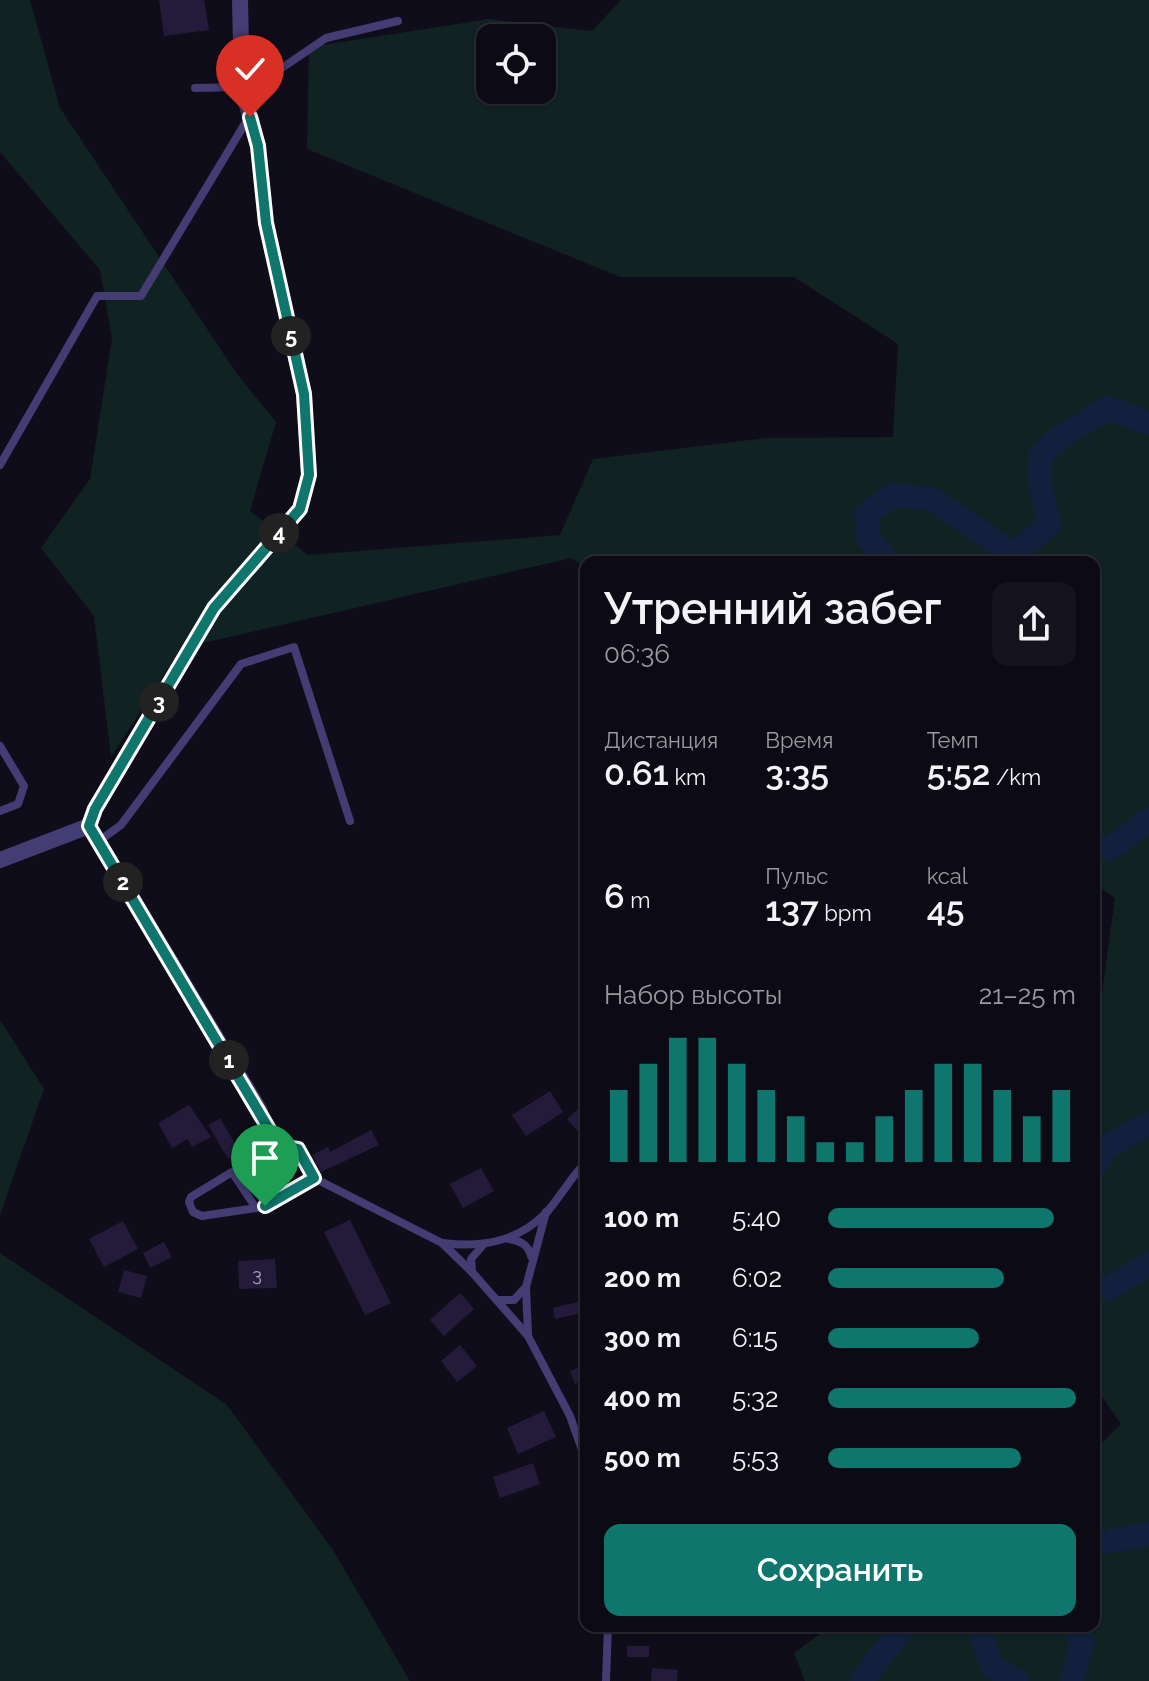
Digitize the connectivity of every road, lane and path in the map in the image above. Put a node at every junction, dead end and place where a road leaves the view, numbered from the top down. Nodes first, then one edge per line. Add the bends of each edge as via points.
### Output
1 (240, 0) edge
2 (398, 21) dead end
3 (242, 87) junction
4 (195, 88) dead end
5 (250, 117) junction
6 (0, 465) edge
7 (0, 746) edge
8 (0, 811) edge
9 (350, 821) dead end
10 (89, 826) junction
11 (99, 841) junction
12 (0, 860) edge
13 (260, 1111) joint
14 (580, 1170) edge
15 (314, 1178) junction
16 (256, 1208) junction
17 (546, 1212) junction
18 (507, 1239) junction
19 (442, 1243) junction
20 (484, 1244) junction
21 (532, 1261) junction
22 (472, 1272) junction
23 (526, 1287) junction
24 (496, 1300) junction
25 (528, 1336) junction
26 (580, 1444) edge
27 (608, 1632) edge
28 (606, 1681) edge

1 - 3 street
2 - 5 lane via 326,38 276,72
3 - 4 lane
3 - 5 street
5 - 6 lane via 141,296 97,296
5 - 10 street via 266,223 304,394 309,475 300,509 214,608
7 - 8 lane via 24,786 18,804
9 - 11 lane via 294,647 241,664 121,825
10 - 11 street
10 - 12 street
11 - 13 street
13 - 15 lane via 279,1146 298,1149
14 - 17 lane
15 - 16 lane
15 - 19 lane
16 - 16 lane via 232,1172 189,1202 202,1216
17 - 18 lane
17 - 21 lane
18 - 20 lane
18 - 21 lane via 523,1243
19 - 20 lane
19 - 22 lane
20 - 22 lane via 471,1259
21 - 23 lane
22 - 24 lane
23 - 24 lane via 514,1300
23 - 25 lane
24 - 25 lane
25 - 26 lane
27 - 28 lane

